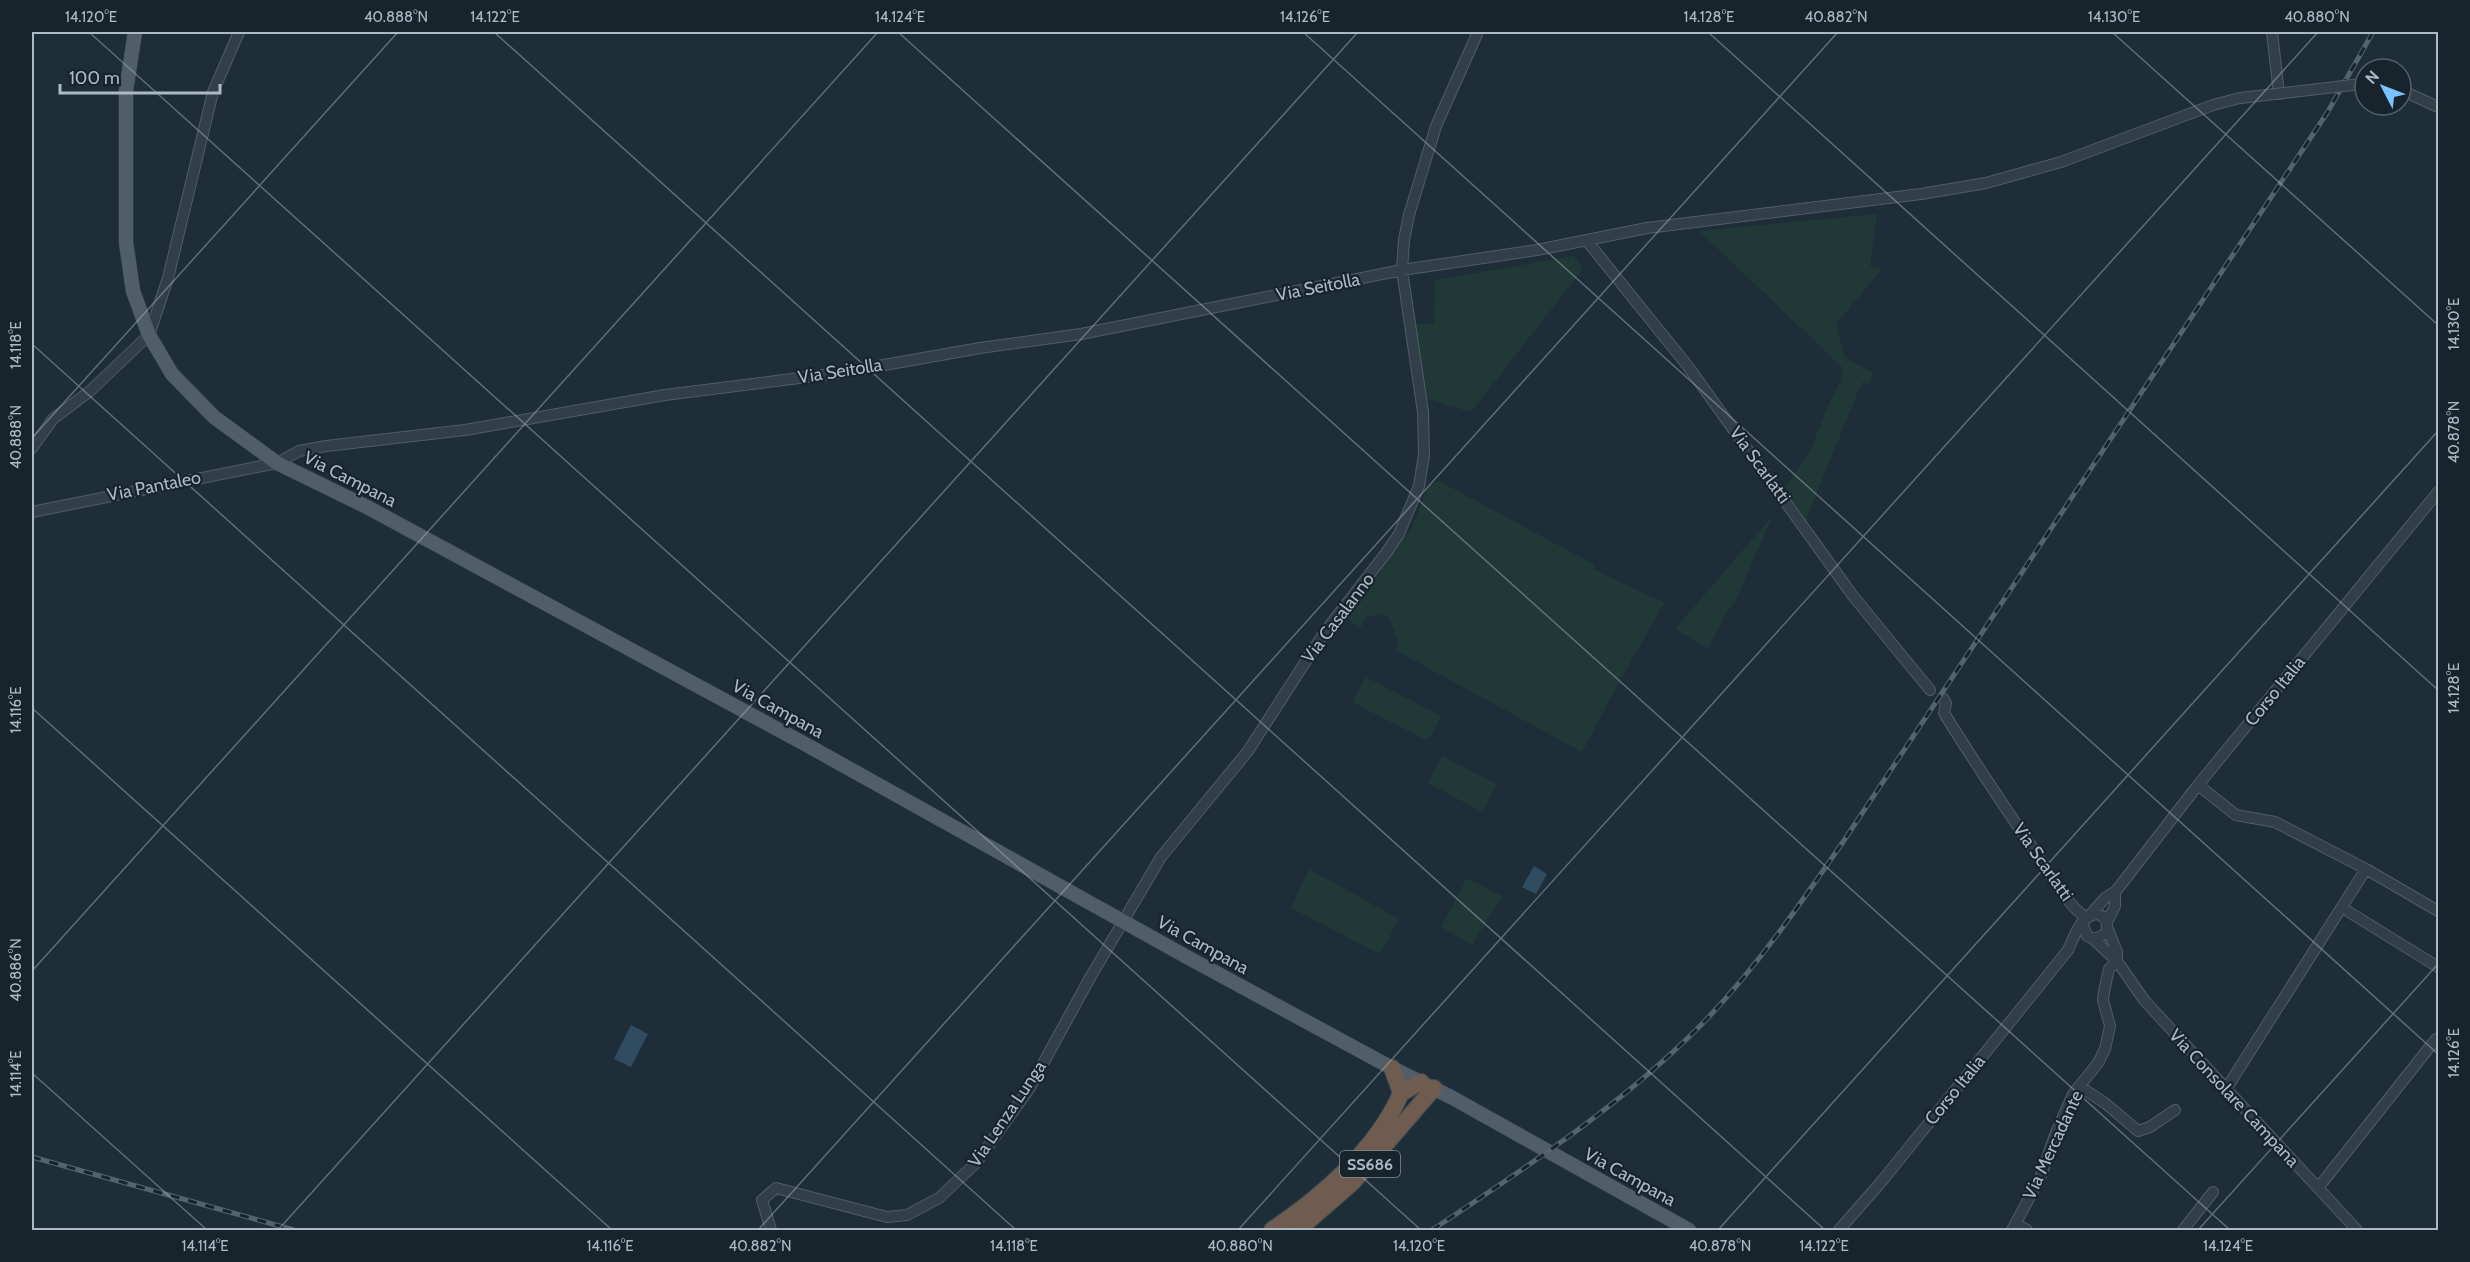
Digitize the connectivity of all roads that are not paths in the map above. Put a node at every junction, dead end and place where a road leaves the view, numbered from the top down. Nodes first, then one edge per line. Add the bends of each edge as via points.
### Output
1 (135, 32) edge
2 (238, 32) edge
3 (1478, 32) edge
4 (2272, 32) edge
5 (2353, 85) edge
6 (2279, 94) junction
7 (2413, 95) edge
8 (2439, 107) edge
9 (1587, 241) junction
10 (1402, 270) junction
11 (148, 335) junction
12 (32, 448) edge
13 (277, 463) junction
14 (2439, 492) edge
15 (32, 512) edge
16 (1930, 690) dead end
17 (1943, 698) dead end
18 (2198, 785) junction
19 (2366, 869) junction
20 (2115, 892) junction
21 (2439, 910) edge
22 (2349, 912) dead end
23 (1123, 922) junction
24 (2107, 925) junction
25 (2088, 926) junction
26 (2117, 961) junction
27 (2439, 967) edge
28 (2436, 1039) dead end
29 (1392, 1068) junction
30 (1427, 1085) junction
31 (2079, 1086) junction
32 (2226, 1089) junction
33 (1401, 1093) junction
34 (2175, 1110) dead end
35 (2318, 1188) junction
36 (2213, 1192) dead end
37 (2014, 1227) edge
38 (771, 1230) edge
39 (1272, 1230) edge
40 (1298, 1230) edge
41 (1689, 1230) edge
42 (1839, 1230) edge
43 (2027, 1230) edge
44 (2183, 1230) edge
45 (2355, 1230) edge

1 - 11 main road, Via Campana via 126,91 126,242 133,291
2 - 11 street via 213,92 168,278
3 - 10 street, Via Casalanno via 1436,126 1409,215
4 - 6 street
5 - 6 street, Via Seitolla, bridge
6 - 9 street, Via Seitolla, bridge via 2213,105 2061,162 1986,183 1647,228
7 - 8 street
9 - 10 street, Via Seitolla
9 - 16 street, Via Scarlatti via 1687,365 1853,596
10 - 13 street, Via Seitolla via 1081,334 839,373 665,395 465,430 326,446 299,451
10 - 23 street, Via Casalanno via 1423,412 1424,455 1419,486 1407,518 1386,553 1324,633 1248,751 1161,857
11 - 12 street via 90,391 53,419
11 - 13 main road, Via Campana via 172,374 214,417
13 - 15 street, Via Pantaleo
13 - 23 main road, Via Campana via 367,507 795,738
14 - 18 street, Corso Italia
17 - 25 street, Via Scarlatti via 1944,713 1984,777
18 - 19 street via 2236,815 2275,822
18 - 20 street, Corso Italia
19 - 21 street
19 - 32 street
20 - 24 street, Corso Italia via 2115,906
20 - 25 street, Corso Italia via 2105,898
22 - 27 street
23 - 29 main road, Via Campana
23 - 38 street, Via Lenza Lunga via 1029,1089 976,1163 951,1188 939,1198 896,1218 776,1188 762,1200
24 - 25 street via 2102,936
24 - 25 street via 2098,914
24 - 26 street, Via Consolare Campana
25 - 26 street, Via Consolare Campana
25 - 42 street, Corso Italia via 2071,938 2069,947
26 - 31 street, Via Mercadante via 2109,969 2104,992 2110,1026 2105,1049
26 - 32 street, Via Consolare Campana via 2136,990
28 - 35 street
29 - 30 main road, Via Campana
29 - 33 highway
30 - 33 highway
30 - 40 highway, SS686 via 1352,1183
30 - 41 main road, Via Campana
31 - 34 street via 2138,1131
31 - 37 street, Via Mercadante via 2055,1134 2041,1176
32 - 35 street, Via Consolare Campana
33 - 39 highway, SS686 via 1383,1125 1352,1164 1315,1199
35 - 45 street, Via Consolare Campana
36 - 44 street
37 - 43 street

